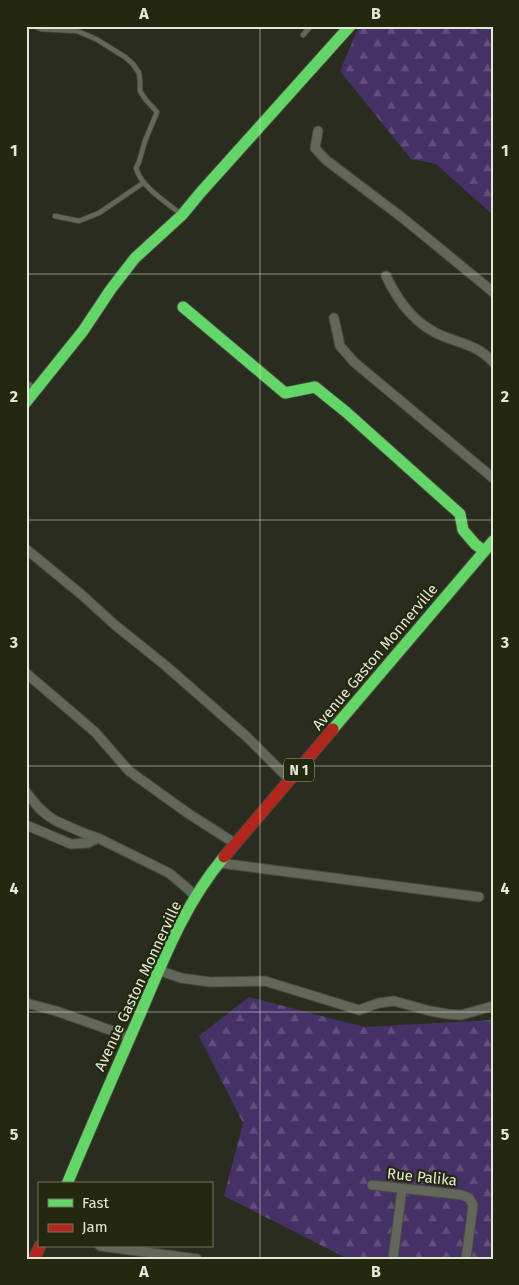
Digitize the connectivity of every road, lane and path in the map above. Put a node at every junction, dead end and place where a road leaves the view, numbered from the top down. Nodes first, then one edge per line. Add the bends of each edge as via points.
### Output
1 (35, 26) edge
2 (311, 26) edge
3 (342, 29) edge
4 (303, 34) dead end
5 (318, 131) dead end
6 (143, 183) junction
7 (182, 215) junction
8 (55, 216) dead end
9 (386, 276) dead end
10 (493, 292) edge
11 (183, 307) dead end
12 (334, 318) dead end
13 (493, 362) edge
14 (31, 388) edge
15 (26, 402) edge
16 (493, 478) edge
17 (493, 541) edge
18 (26, 549) edge
19 (484, 551) junction
20 (26, 673) edge
21 (290, 780) junction
22 (26, 792) edge
23 (26, 825) edge
24 (98, 838) junction
25 (236, 844) junction
26 (220, 863) junction
27 (196, 897) junction
28 (479, 897) dead end
29 (158, 970) junction
30 (26, 1003) edge
31 (493, 1006) edge
32 (130, 1037) junction
33 (68, 1182) edge
34 (372, 1186) dead end
35 (402, 1189) junction
36 (115, 1248) edge
37 (196, 1259) edge
38 (393, 1259) edge
39 (466, 1259) edge

1 - 6 lane via 77,31 133,64 138,73 140,91 157,112 136,168
2 - 4 lane
3 - 7 street
5 - 10 street via 315,148 326,160
6 - 7 lane
6 - 8 lane via 99,213 79,221
7 - 14 street via 135,258 84,331
9 - 13 street via 408,312 429,330 476,348
11 - 19 street via 285,393 314,387 340,407 460,514 463,530
12 - 16 street via 340,346 354,362
14 - 15 street
17 - 19 street, Avenue Gaston Monnerville / N 1
18 - 21 street via 166,666 247,737
19 - 21 street, Avenue Gaston Monnerville / N 1
20 - 25 street via 95,732 129,771
21 - 25 street, Avenue Gaston Monnerville / N 1
22 - 24 street via 56,821
23 - 24 street via 71,844 88,843
24 - 27 street via 168,873
25 - 26 street, Avenue Gaston Monnerville / N 1
26 - 27 street, Avenue Gaston Monnerville / N 1
26 - 28 street
27 - 29 street, Avenue Gaston Monnerville / N 1
29 - 31 street via 181,978 210,982 265,981 359,1010 394,1001 461,1015
29 - 32 street, Avenue Gaston Monnerville / N 1
30 - 32 street
32 - 33 street, Avenue Gaston Monnerville / N 1
34 - 35 street, Rue Palika
35 - 38 street
35 - 39 street, Rue Palika via 469,1198 473,1204
36 - 37 street

